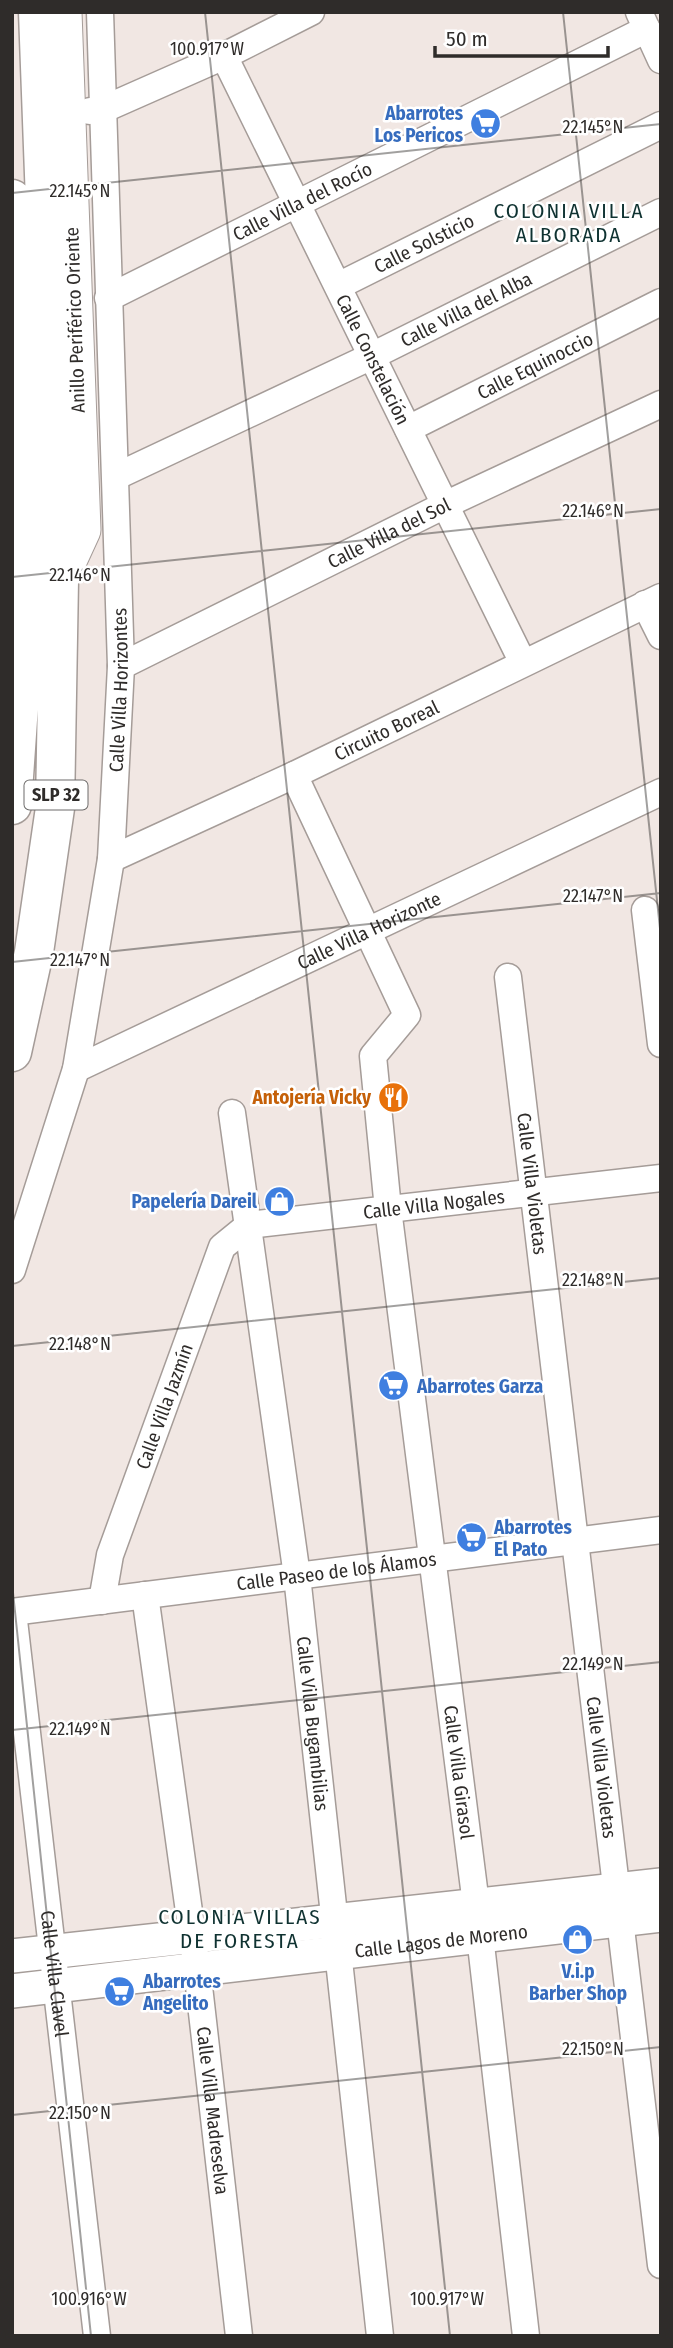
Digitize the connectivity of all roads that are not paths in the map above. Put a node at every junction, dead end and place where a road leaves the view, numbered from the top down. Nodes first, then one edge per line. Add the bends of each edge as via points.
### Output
1 (38, 12) edge
2 (63, 12) edge
3 (100, 12) edge
4 (311, 12) edge
5 (643, 21) edge
6 (224, 56) junction
7 (661, 60) edge
8 (104, 110) junction
9 (67, 114) junction
10 (661, 125) edge
11 (12, 200) edge
12 (297, 204) junction
13 (661, 212) edge
14 (338, 286) junction
15 (108, 298) junction
16 (661, 302) edge
17 (372, 356) junction
18 (661, 404) edge
19 (408, 429) junction
20 (117, 476) junction
21 (447, 505) junction
22 (32, 537) edge
23 (44, 579) junction
24 (653, 601) edge
25 (661, 636) edge
26 (523, 663) junction
27 (121, 666) junction
28 (16, 707) edge
29 (295, 775) junction
30 (661, 792) edge
31 (12, 805) edge
32 (111, 859) junction
33 (645, 910) dead end
34 (366, 931) junction
35 (508, 977) dead end
36 (661, 1044) edge
37 (12, 1052) edge
38 (76, 1069) junction
39 (232, 1113) dead end
40 (661, 1178) edge
41 (533, 1193) junction
42 (388, 1209) junction
43 (249, 1225) junction
44 (12, 1270) edge
45 (661, 1530) edge
46 (575, 1541) junction
47 (432, 1559) junction
48 (297, 1576) junction
49 (145, 1595) junction
50 (102, 1601) junction
51 (13, 1612) edge
52 (24, 1811) edge
53 (661, 1885) edge
54 (619, 1905) junction
55 (661, 1915) edge
56 (335, 1919) junction
57 (478, 1920) junction
58 (193, 1936) junction
59 (53, 1952) junction
60 (339, 1952) junction
61 (12, 1956) edge
62 (197, 1969) junction
63 (57, 1986) junction
64 (12, 1992) edge
65 (661, 2265) edge
66 (97, 2336) edge
67 (239, 2336) edge
68 (380, 2336) edge
69 (526, 2336) edge

1 - 22 highway, Anillo Periférico Oriente / SLP 32
2 - 9 main road, Anillo Periférico Oriente
3 - 8 street, Calle Villa Horizontes
4 - 6 street
5 - 7 street
5 - 12 street, Calle Villa del Rocío
6 - 8 street
6 - 12 street, Calle Constelación
8 - 9 street
8 - 15 street, Calle Villa Horizontes
9 - 23 main road, Anillo Periférico Oriente via 82,530
10 - 14 street, Calle Solsticio
11 - 22 highway, Anillo Periférico Oriente / SLP 32
12 - 14 street, Calle Constelación
12 - 15 street, Calle Villa del Rocío
13 - 17 street, Calle Villa del Alba
14 - 17 street, Calle Constelación
15 - 20 street, Calle Villa Horizontes
16 - 19 street, Calle Equinoccio
17 - 19 street, Calle Constelación
17 - 20 street, Calle Villa del Alba
18 - 21 street, Calle Villa del Sol
19 - 21 street, Calle Constelación
20 - 27 street, Calle Villa Horizontes
21 - 26 street, Calle Constelación
21 - 27 street, Calle Villa del Sol
22 - 23 highway, Anillo Periférico Oriente / SLP 32
23 - 28 highway, Anillo Periférico Oriente / SLP 32
23 - 37 highway, Anillo Periférico Oriente / SLP 32 via 55,808 34,951
24 - 25 street
24 - 26 street, Circuito Boreal
26 - 29 street, Circuito Boreal
27 - 32 street, Calle Villa Horizontes
28 - 31 highway, Anillo Periférico Oriente / SLP 32
29 - 32 street, Circuito Boreal
29 - 34 street
30 - 34 street, Calle Villa Horizonte
32 - 38 street, Calle Villa Horizontes
33 - 36 street
34 - 38 street, Calle Villa Horizonte
34 - 42 street, Calle Villa Girasol via 407,1015 373,1056
35 - 41 street, Calle Villa Violetas
38 - 44 street, Calle Villa Horizontes
39 - 43 street, Calle Villa Bugambilias
40 - 41 street, Calle Villa Nogales
41 - 42 street, Calle Villa Nogales
41 - 46 street, Calle Villa Violetas
42 - 43 street, Calle Villa Nogales
42 - 47 street, Calle Villa Girasol
43 - 48 street, Calle Villa Bugambilias
43 - 50 street, Calle Villa Jazmín via 222,1247 110,1555
45 - 46 street, Calle Paseo de los Álamos
46 - 47 street, Calle Paseo de los Álamos
46 - 54 street, Calle Villa Violetas
47 - 48 street, Calle Paseo de los Álamos
47 - 57 street, Calle Villa Girasol
48 - 49 street, Calle Paseo de los Álamos
48 - 56 street, Calle Villa Bugambilias
49 - 50 street, Calle Paseo de los Álamos
49 - 58 street, Calle Villa Madreselva
50 - 51 street, Calle Paseo de los Álamos
51 - 52 street, Calle Villa Clavel
52 - 59 street, Calle Villa Clavel
53 - 54 street, Calle Lagos de Moreno
54 - 55 street, Calle Lagos de Moreno
54 - 57 street, Calle Lagos de Moreno
54 - 65 street, Calle Villa Violetas
56 - 57 street, Calle Lagos de Moreno
56 - 58 street, Calle Lagos de Moreno
56 - 60 street, Calle Villa Bugambilias
57 - 60 street, Calle Lagos de Moreno
57 - 69 street, Calle Villa Girasol
58 - 59 street, Calle Lagos de Moreno
58 - 62 street, Calle Villa Madreselva
59 - 61 street, Calle Lagos de Moreno
59 - 63 street, Calle Villa Clavel
60 - 62 street, Calle Lagos de Moreno
60 - 68 street, Calle Villa Bugambilias
62 - 63 street, Calle Lagos de Moreno
62 - 67 street, Calle Villa Madreselva
63 - 64 street, Calle Lagos de Moreno
63 - 66 street, Calle Villa Clavel

